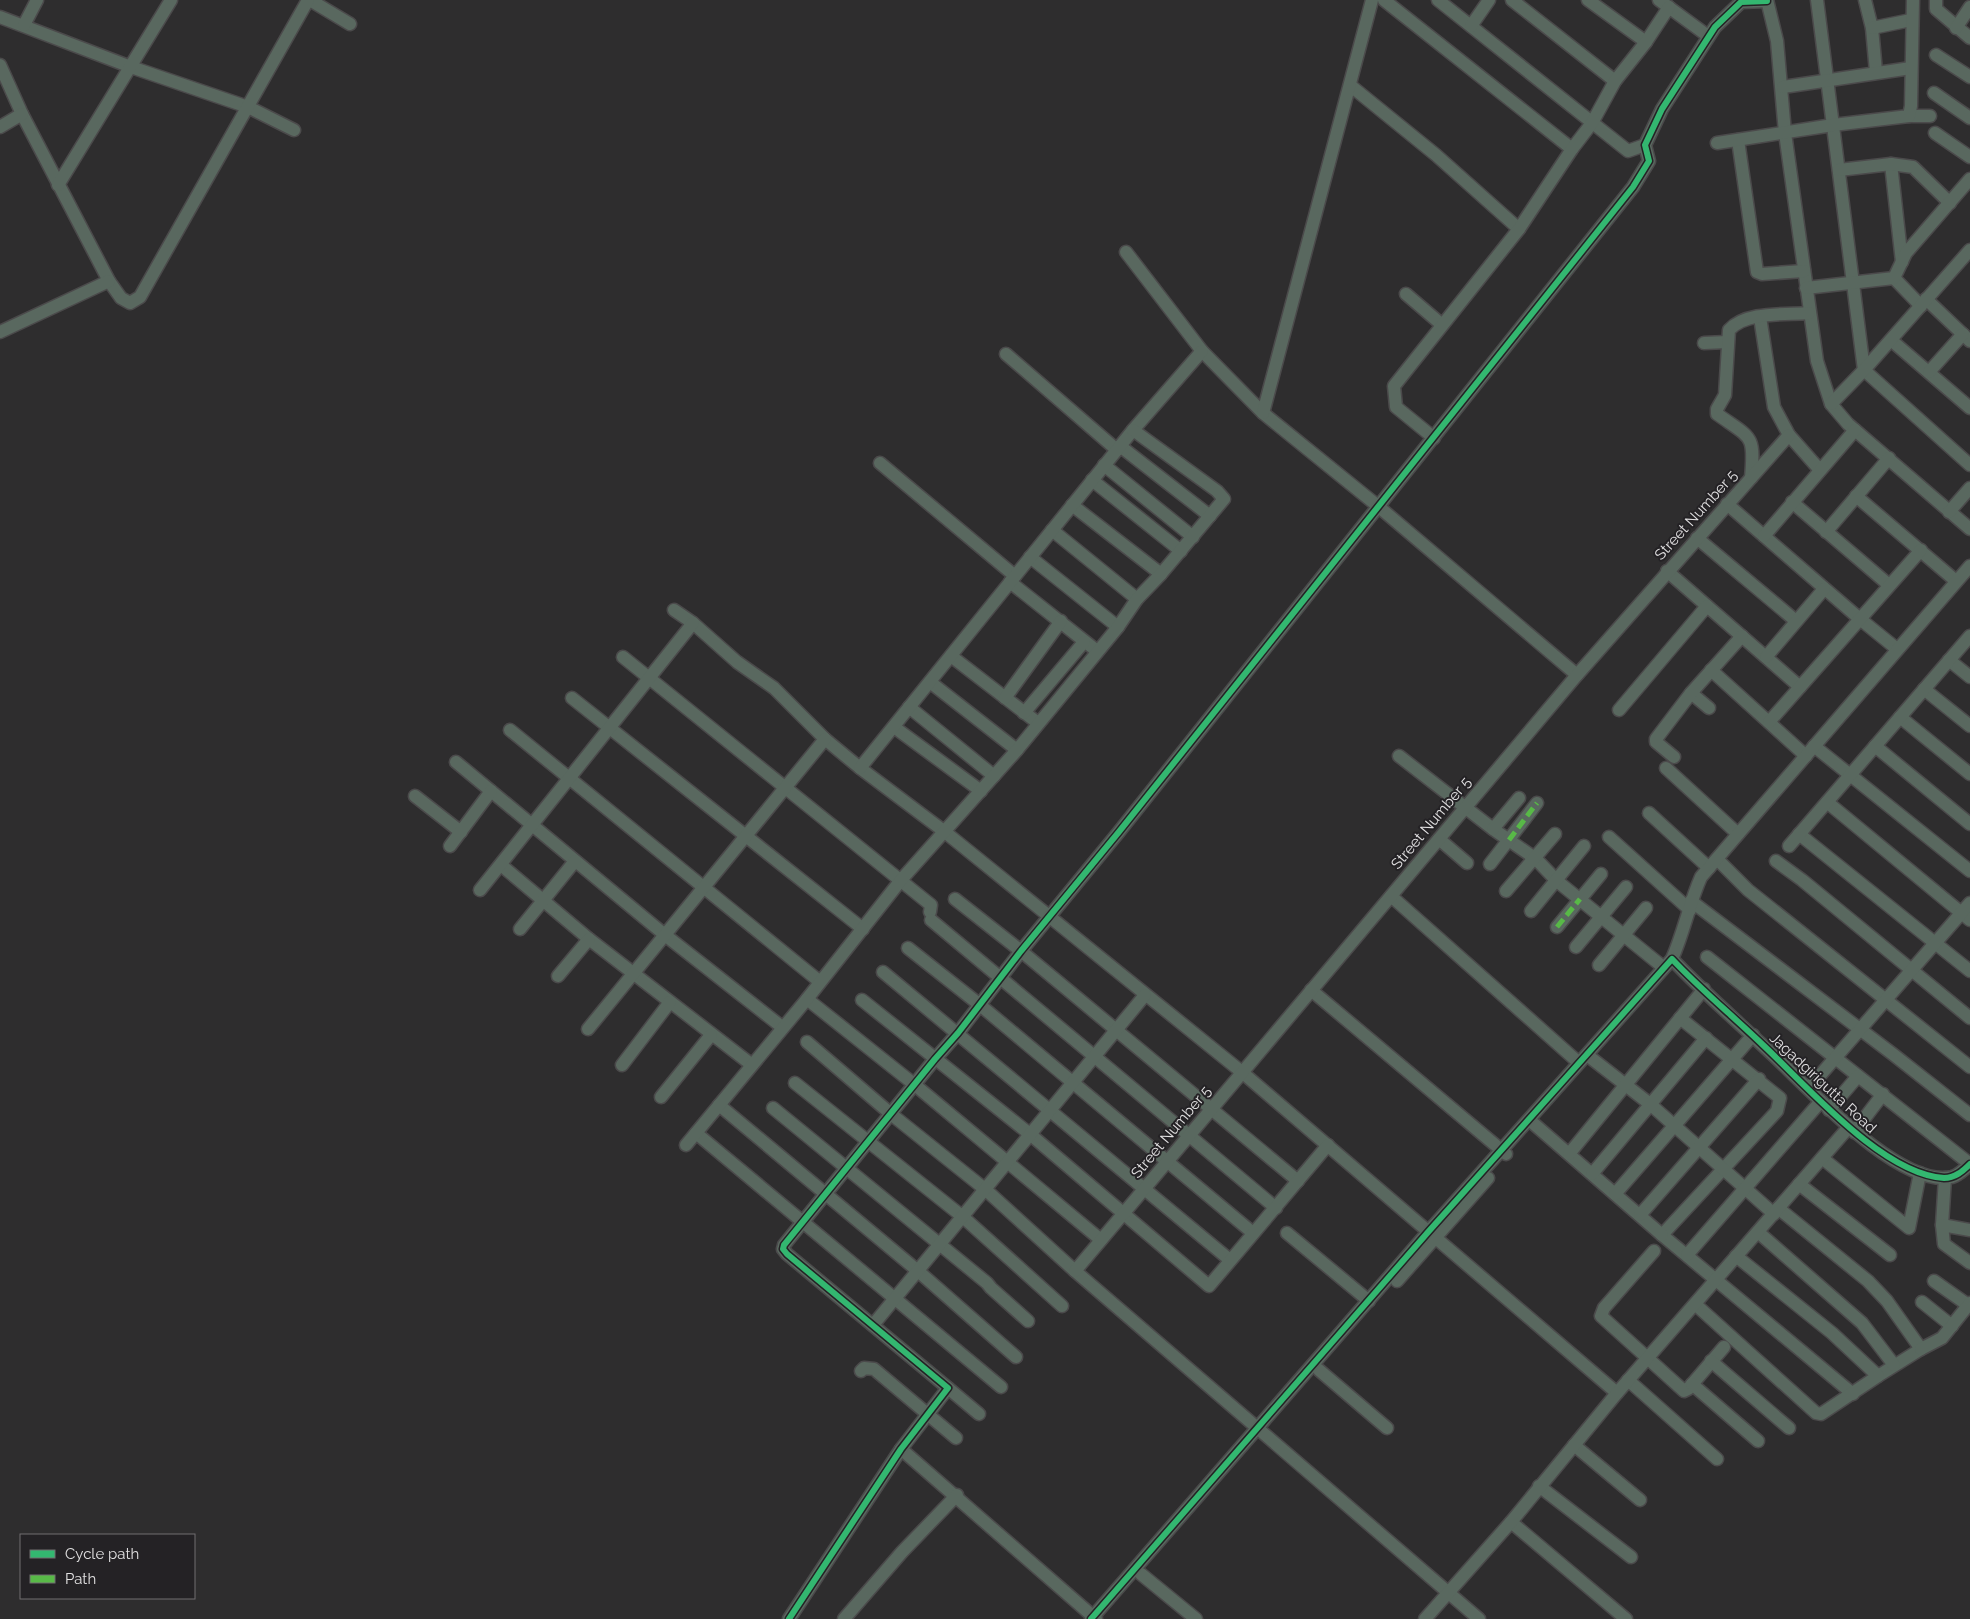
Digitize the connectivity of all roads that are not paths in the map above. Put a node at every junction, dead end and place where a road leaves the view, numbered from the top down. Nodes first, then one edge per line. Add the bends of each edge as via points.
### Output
1 (37, 0) edge
2 (171, 0) edge
3 (309, 0) edge
4 (1384, 0) edge
5 (1438, 0) edge
6 (1489, 0) edge
7 (1512, 0) edge
8 (1588, 0) edge
9 (1767, 0) edge
10 (1817, 0) edge
11 (1865, 0) edge
12 (1913, 0) edge
13 (1936, 0) edge
14 (1739, 1) edge
15 (1368, 2) edge
16 (1664, 4) edge
17 (1970, 8) edge
18 (0, 17) edge
19 (1911, 20) junction
20 (350, 24) dead end
21 (24, 25) junction
22 (1471, 26) junction
23 (1872, 28) junction
24 (1956, 28) junction
25 (1708, 36) junction
26 (1970, 38) edge
27 (1646, 42) junction
28 (1936, 55) dead end
29 (0, 65) edge
30 (131, 67) junction
31 (1911, 68) junction
32 (1876, 72) junction
33 (1970, 78) edge
34 (1828, 79) junction
35 (1615, 80) junction
36 (1351, 86) junction
37 (1782, 88) junction
38 (1934, 93) dead end
39 (248, 107) junction
40 (22, 114) junction
41 (1908, 116) junction
42 (1930, 116) dead end
43 (1970, 118) edge
44 (1592, 123) junction
45 (1833, 125) junction
46 (0, 127) edge
47 (294, 130) dead end
48 (1785, 133) junction
49 (1935, 133) dead end
50 (1738, 140) junction
51 (1717, 143) dead end
52 (1645, 145) junction
53 (1572, 149) junction
54 (1970, 157) edge
55 (1891, 164) junction
56 (1839, 170) junction
57 (1970, 179) edge
58 (58, 185) junction
59 (1950, 203) junction
60 (1519, 229) junction
61 (1970, 250) edge
62 (1126, 252) dead end
63 (1902, 262) junction
64 (1804, 272) junction
65 (1894, 278) junction
66 (109, 281) junction
67 (1853, 283) junction
68 (1806, 288) junction
69 (1406, 294) dead end
70 (1924, 302) junction
71 (1809, 313) junction
72 (1760, 317) junction
73 (1441, 324) junction
74 (0, 332) edge
75 (1966, 337) edge
76 (1891, 340) junction
77 (1727, 342) junction
78 (1704, 343) dead end
79 (1202, 351) junction
80 (1006, 354) dead end
81 (1864, 370) junction
82 (1929, 372) junction
83 (1831, 404) junction
84 (1970, 408) edge
85 (1263, 413) junction
86 (1133, 430) junction
87 (1855, 430) junction
88 (1789, 436) junction
89 (1434, 438) junction
90 (1119, 448) junction
91 (1889, 458) junction
92 (880, 463) dead end
93 (1970, 464) edge
94 (1104, 465) junction
95 (1820, 469) junction
96 (1751, 478) junction
97 (1092, 480) junction
98 (1970, 488) edge
99 (1856, 496) junction
100 (1792, 502) junction
101 (1727, 504) junction
102 (1072, 505) junction
103 (1379, 507) junction
104 (1949, 512) junction
105 (1210, 516) junction
106 (1970, 529) edge
107 (1052, 530) junction
108 (1826, 532) junction
109 (1764, 536) junction
110 (1193, 537) junction
111 (1697, 538) junction
112 (1920, 550) junction
113 (1181, 551) junction
114 (1030, 557) junction
115 (1970, 566) edge
116 (1667, 571) junction
117 (1162, 574) junction
118 (1012, 579) junction
119 (1956, 581) junction
120 (1889, 586) junction
121 (1824, 588) junction
122 (1137, 599) junction
123 (1707, 606) junction
124 (674, 610) dead end
125 (1860, 619) junction
126 (1796, 621) junction
127 (1061, 622) junction
128 (693, 624) junction
129 (1118, 626) junction
130 (1742, 636) junction
131 (1970, 636) edge
132 (1084, 642) junction
133 (1897, 649) junction
134 (1097, 651) junction
135 (951, 656) junction
136 (623, 657) dead end
137 (1766, 657) junction
138 (1949, 660) junction
139 (1711, 670) junction
140 (1577, 675) junction
141 (649, 677) junction
142 (1970, 677) edge
143 (930, 682) junction
144 (1800, 687) junction
145 (1924, 689) junction
146 (1691, 693) junction
147 (572, 698) dead end
148 (1005, 698) junction
149 (909, 707) junction
150 (1708, 708) dead end
151 (1619, 710) dead end
152 (1024, 713) junction
153 (1900, 717) junction
154 (1769, 722) junction
155 (1038, 723) junction
156 (1970, 726) edge
157 (894, 727) junction
158 (610, 728) junction
159 (510, 730) dead end
160 (825, 739) junction
161 (1875, 746) junction
162 (1017, 750) junction
163 (1810, 751) junction
164 (1399, 756) dead end
165 (1674, 757) dead end
166 (456, 762) dead end
167 (860, 768) junction
168 (1666, 768) dead end
169 (1970, 774) edge
170 (1850, 775) junction
171 (994, 776) junction
172 (571, 779) junction
173 (785, 787) junction
174 (491, 791) junction
175 (981, 791) junction
176 (415, 796) dead end
177 (1518, 798) dead end
178 (1827, 802) junction
179 (1537, 803) dead end
180 (1465, 808) junction
181 (1648, 813) dead end
182 (1970, 824) edge
183 (533, 826) junction
184 (1493, 829) junction
185 (461, 832) junction
186 (945, 832) junction
187 (1555, 834) dead end
188 (1738, 834) junction
189 (1799, 834) junction
190 (745, 837) junction
191 (1609, 837) dead end
192 (1439, 839) junction
193 (1509, 840) junction
194 (450, 846) dead end
195 (1584, 846) dead end
196 (1789, 846) dead end
197 (1536, 859) junction
198 (575, 861) junction
199 (1776, 861) dead end
200 (1467, 863) dead end
201 (1490, 864) dead end
202 (1713, 864) junction
203 (501, 865) junction
204 (1970, 871) edge
205 (1601, 874) dead end
206 (901, 880) junction
207 (1557, 881) junction
208 (704, 887) junction
209 (1626, 887) dead end
210 (480, 890) dead end
211 (1506, 891) dead end
212 (1391, 896) junction
213 (955, 899) dead end
214 (1580, 899) junction
215 (543, 900) junction
216 (1970, 903) edge
217 (1690, 905) junction
218 (1646, 908) dead end
219 (1531, 911) dead end
220 (1049, 917) junction
221 (1966, 917) edge
222 (1601, 918) junction
223 (1556, 927) dead end
224 (520, 929) dead end
225 (863, 929) junction
226 (665, 935) junction
227 (1623, 936) junction
228 (589, 939) junction
229 (1935, 942) junction
230 (1576, 947) dead end
231 (908, 948) dead end
232 (1021, 950) junction
233 (1707, 957) dead end
234 (1670, 963) junction
235 (1600, 965) dead end
236 (1911, 970) junction
237 (1970, 971) edge
238 (634, 972) junction
239 (883, 972) dead end
240 (558, 976) dead end
241 (1001, 980) junction
242 (819, 981) junction
243 (1704, 989) junction
244 (1311, 990) junction
245 (1145, 995) junction
246 (807, 999) junction
247 (862, 1000) dead end
248 (1886, 1000) junction
249 (670, 1002) junction
250 (980, 1005) junction
251 (1680, 1018) junction
252 (1970, 1018) edge
253 (782, 1027) junction
254 (588, 1029) dead end
255 (1117, 1030) junction
256 (1859, 1030) junction
257 (958, 1033) junction
258 (711, 1035) junction
259 (1753, 1035) junction
260 (1706, 1038) junction
261 (807, 1042) dead end
262 (1095, 1057) junction
263 (1591, 1058) junction
264 (1732, 1058) junction
265 (1835, 1058) junction
266 (935, 1059) junction
267 (1578, 1062) junction
268 (622, 1065) dead end
269 (752, 1065) junction
270 (1970, 1067) edge
271 (1243, 1073) junction
272 (1858, 1076) junction
273 (1759, 1079) junction
274 (795, 1083) dead end
275 (1073, 1083) junction
276 (915, 1085) junction
277 (1624, 1085) junction
278 (1809, 1088) junction
279 (1882, 1094) junction
280 (661, 1097) dead end
281 (1650, 1104) junction
282 (719, 1105) junction
283 (1825, 1106) junction
284 (774, 1108) dead end
285 (1212, 1108) junction
286 (1051, 1110) junction
287 (891, 1114) junction
288 (1970, 1116) edge
289 (1534, 1124) junction
290 (1674, 1125) junction
291 (1851, 1130) junction
292 (696, 1133) junction
293 (1031, 1135) junction
294 (1188, 1135) junction
295 (868, 1142) junction
296 (686, 1145) dead end
297 (1328, 1145) junction
298 (1700, 1147) junction
299 (1505, 1152) junction
300 (1569, 1154) junction
301 (1822, 1158) junction
302 (1167, 1161) junction
303 (1008, 1162) junction
304 (1970, 1164) edge
305 (847, 1167) junction
306 (1724, 1168) junction
307 (1920, 1173) junction
308 (1592, 1174) junction
309 (1944, 1178) junction
310 (1298, 1181) junction
311 (1799, 1184) junction
312 (1144, 1188) junction
313 (1744, 1189) junction
314 (986, 1190) junction
315 (825, 1194) junction
316 (1615, 1194) junction
317 (1276, 1208) junction
318 (1776, 1211) junction
319 (1123, 1214) junction
320 (1640, 1215) junction
321 (963, 1217) junction
322 (802, 1223) junction
323 (1942, 1225) junction
324 (1970, 1230) edge
325 (1758, 1232) junction
326 (1253, 1233) junction
327 (1287, 1233) dead end
328 (1433, 1234) junction
329 (1662, 1234) junction
330 (1101, 1240) junction
331 (940, 1245) junction
332 (1654, 1251) dead end
333 (1687, 1255) junction
334 (1890, 1255) dead end
335 (1736, 1256) junction
336 (1230, 1260) junction
337 (1970, 1263) edge
338 (1075, 1270) junction
339 (918, 1271) junction
340 (1716, 1279) junction
341 (1934, 1281) dead end
342 (895, 1299) junction
343 (1369, 1301) junction
344 (1922, 1302) dead end
345 (1695, 1304) junction
346 (1969, 1304) edge
347 (1062, 1306) dead end
348 (1028, 1322) dead end
349 (873, 1325) junction
350 (1952, 1326) junction
351 (1724, 1347) dead end
352 (1920, 1349) junction
353 (1016, 1357) dead end
354 (1647, 1358) junction
355 (1712, 1361) junction
356 (1894, 1365) junction
357 (1319, 1370) junction
358 (860, 1371) dead end
359 (1878, 1376) junction
360 (1628, 1380) junction
361 (1692, 1384) junction
362 (1001, 1387) dead end
363 (948, 1388) junction
364 (1616, 1393) junction
365 (1853, 1394) junction
366 (928, 1414) junction
367 (979, 1414) dead end
368 (1387, 1428) dead end
369 (1788, 1428) dead end
370 (1263, 1430) junction
371 (956, 1438) dead end
372 (1758, 1441) dead end
373 (1574, 1446) junction
374 (901, 1449) junction
375 (1718, 1459) dead end
376 (1539, 1486) junction
377 (957, 1495) junction
378 (1640, 1500) dead end
379 (1511, 1522) junction
380 (1631, 1557) dead end
381 (1141, 1574) junction
382 (1448, 1592) junction
383 (1095, 1618) edge
384 (789, 1619) edge
385 (844, 1619) edge
386 (1196, 1619) edge
387 (1425, 1619) edge
388 (1479, 1619) edge
389 (1626, 1619) edge

1 - 21 street
2 - 30 street
3 - 20 street
3 - 39 street
4 - 53 street
5 - 22 street
6 - 22 street
7 - 35 street
8 - 27 street
9 - 14 street
9 - 37 street via 1777,41
10 - 34 street
11 - 23 street
12 - 19 street
13 - 24 street via 1936,9
14 - 25 street
15 - 36 street
16 - 25 street
16 - 27 street
17 - 24 street
18 - 21 street
19 - 23 street
19 - 31 street
21 - 30 street
22 - 44 street
23 - 32 street
24 - 26 street
25 - 52 street via 1662,109
27 - 35 street
28 - 33 street
29 - 40 street
30 - 39 street
30 - 58 street
31 - 32 street
31 - 41 street
32 - 34 street
34 - 37 street
34 - 45 street
35 - 44 street
36 - 60 street
36 - 85 street
37 - 48 street
38 - 43 street
39 - 47 street
39 - 66 street via 140,297 130,304 121,298
40 - 46 street
40 - 58 street
41 - 42 street
41 - 45 street
44 - 52 street via 1628,150
44 - 53 street
45 - 48 street
45 - 56 street
48 - 50 street
48 - 64 street
49 - 54 street
50 - 51 street
50 - 64 street via 1757,272
52 - 89 street via 1649,161 1633,187
53 - 60 street
55 - 56 street
55 - 59 street via 1913,167
55 - 63 street
56 - 67 street
57 - 59 street
58 - 66 street
59 - 63 street via 1906,253
60 - 73 street
61 - 70 street
62 - 79 street
63 - 65 street
64 - 68 street
65 - 67 street
65 - 70 street
66 - 74 street
67 - 68 street
67 - 81 street
68 - 71 street
69 - 73 street
70 - 75 street
70 - 76 street
71 - 72 street
71 - 83 street via 1821,377
72 - 77 street via 1739,321 1729,330
72 - 88 street via 1774,407
73 - 89 street via 1394,386 1396,408
75 - 82 street
76 - 81 street
76 - 82 street
77 - 78 street
77 - 96 street via 1725,396 1716,409 1717,414 1751,442
79 - 85 street
79 - 86 street
80 - 90 street
81 - 83 street
81 - 93 street
82 - 84 street
83 - 87 street
85 - 103 street
86 - 90 street
86 - 105 street via 1218,491 1224,499
87 - 91 street
87 - 95 street
88 - 95 street
88 - 96 street, Street Number 5
89 - 103 street
90 - 94 street
90 - 105 street
91 - 99 street
91 - 104 street
92 - 118 street
94 - 97 street
94 - 110 street
95 - 100 street
96 - 101 street, Street Number 5
97 - 102 street
97 - 113 street
98 - 104 street
99 - 108 street
99 - 112 street
100 - 108 street
100 - 109 street
101 - 109 street
101 - 111 street, Street Number 5
102 - 107 street
102 - 117 street
103 - 140 street
103 - 220 street
104 - 106 street
105 - 110 street
107 - 114 street
107 - 122 street
108 - 120 street
109 - 121 street
110 - 113 street
111 - 116 street, Street Number 5
111 - 126 street
112 - 119 street
112 - 120 street
113 - 117 street
114 - 118 street
114 - 129 street
115 - 119 street
116 - 123 street
116 - 140 street, Street Number 5
117 - 122 street
118 - 127 street
118 - 135 street
119 - 133 street
120 - 125 street
121 - 125 street
121 - 126 street
122 - 129 street
123 - 130 street
123 - 151 street
124 - 128 street
125 - 133 street
125 - 144 street
126 - 137 street
127 - 132 street
127 - 148 street
128 - 141 street
128 - 160 street via 737,662 774,688
129 - 134 street
130 - 137 street
130 - 139 street
131 - 138 street
132 - 134 street
132 - 152 street
133 - 163 street
134 - 155 street
135 - 143 street
135 - 148 street
136 - 141 street
137 - 144 street
138 - 142 street
138 - 145 street
139 - 146 street
139 - 154 street
140 - 180 street, Street Number 5
141 - 158 street
141 - 173 street
143 - 149 street
143 - 162 street
144 - 154 street
145 - 153 street
145 - 156 street
146 - 150 street
146 - 165 street via 1656,739
147 - 158 street
148 - 152 street
149 - 157 street
149 - 171 street
152 - 155 street
153 - 161 street
153 - 169 street
154 - 163 street
155 - 162 street
157 - 167 street
157 - 175 street
158 - 172 street
158 - 190 street
159 - 172 street
160 - 167 street
160 - 173 street
161 - 170 street
161 - 182 street
162 - 171 street
163 - 170 street
163 - 188 street
164 - 180 street, Jagadgirigutta Road
166 - 174 street
167 - 186 street
168 - 188 street
170 - 178 street
170 - 204 street
171 - 175 street
172 - 183 street
172 - 208 street
173 - 190 street
173 - 206 street
174 - 183 street
174 - 185 street
175 - 186 street
176 - 185 street
177 - 184 street
178 - 189 street
178 - 221 street
179 - 193 street
180 - 184 street, Jagadgirigutta Road
180 - 192 street, Street Number 5
181 - 202 street
183 - 198 street
183 - 203 street
184 - 193 street, Jagadgirigutta Road
185 - 194 street
186 - 206 street
186 - 220 street
187 - 197 street
188 - 202 street
189 - 196 street
189 - 229 street
190 - 208 street
190 - 225 street
191 - 217 street
192 - 200 street
192 - 212 street, Street Number 5
193 - 197 street, Jagadgirigutta Road
193 - 201 street
195 - 207 street
197 - 207 street, Jagadgirigutta Road
197 - 211 street
198 - 215 street
198 - 226 street
199 - 236 street
202 - 217 street via 1701,877
202 - 248 street
203 - 210 street
203 - 215 street
205 - 214 street
206 - 225 street
206 - 241 street via 931,905 931,916
207 - 214 street, Jagadgirigutta Road
207 - 219 street
208 - 226 street
208 - 242 street
209 - 222 street
212 - 244 street, Street Number 5
212 - 267 street
213 - 232 street
214 - 222 street, Jagadgirigutta Road
214 - 223 street
215 - 224 street
215 - 228 street
216 - 221 street
217 - 234 street via 1683,933
217 - 256 street
218 - 227 street
220 - 232 street
220 - 245 street
221 - 229 street
222 - 227 street, Jagadgirigutta Road
222 - 230 street
225 - 242 street
226 - 238 street
226 - 253 street
227 - 234 street, Jagadgirigutta Road
227 - 235 street
228 - 238 street
228 - 240 street
229 - 236 street
229 - 237 street
231 - 250 street
232 - 241 street
232 - 255 street
233 - 265 street
234 - 243 street, Jagadgirigutta Road
234 - 263 street
234 - 267 street
236 - 248 street
236 - 252 street
238 - 249 street
238 - 254 street
239 - 257 street
241 - 250 street
241 - 262 street
242 - 246 street
243 - 251 street
243 - 259 street, Jagadgirigutta Road
244 - 271 street, Street Number 5
244 - 299 street
245 - 255 street
245 - 271 street
246 - 253 street
246 - 276 street
247 - 266 street
248 - 256 street
248 - 270 street
249 - 258 street
249 - 268 street
250 - 257 street
250 - 275 street
251 - 260 street
251 - 277 street
253 - 269 street
255 - 262 street
255 - 285 street
256 - 265 street
256 - 288 street
257 - 266 street
257 - 286 street
258 - 269 street
258 - 280 street
259 - 264 street
259 - 278 street, Jagadgirigutta Road
260 - 264 street
260 - 281 street
261 - 287 street
262 - 275 street
262 - 294 street
263 - 277 street
263 - 289 street
264 - 273 street
264 - 290 street
265 - 272 street
265 - 278 street
266 - 276 street
266 - 293 street
267 - 299 street
269 - 282 street
271 - 285 street, Street Number 5
271 - 297 street
272 - 279 street
272 - 283 street
273 - 298 street
273 - 306 street via 1780,1098 1777,1110
274 - 295 street
275 - 286 street
275 - 302 street
276 - 287 street
276 - 303 street
277 - 281 street
277 - 300 street
278 - 283 street, Jagadgirigutta Road
279 - 291 street
279 - 304 street
281 - 290 street
281 - 308 street
282 - 292 street
282 - 315 street
283 - 291 street, Jagadgirigutta Road
283 - 313 street
284 - 305 street
285 - 294 street, Street Number 5
285 - 310 street
286 - 293 street
286 - 312 street
287 - 295 street
287 - 314 street
289 - 299 street
289 - 300 street
290 - 298 street
290 - 316 street
291 - 301 street
291 - 307 street, Jagadgirigutta Road via 1882,1153
292 - 296 street
292 - 322 street
293 - 303 street
293 - 319 street
294 - 302 street, Street Number 5
294 - 317 street
295 - 305 street
295 - 321 street
297 - 310 street
297 - 328 street
298 - 306 street
298 - 320 street
299 - 328 street
300 - 308 street
301 - 307 street via 1910,1228
301 - 311 street
302 - 312 street, Street Number 5
302 - 326 street
303 - 314 street
303 - 330 street
304 - 309 street via 1954,1177
305 - 315 street
305 - 331 street
306 - 313 street
306 - 329 street
307 - 309 street, Jagadgirigutta Road
308 - 316 street
309 - 323 street
310 - 317 street
311 - 318 street
311 - 334 street
312 - 319 street, Street Number 5
312 - 336 street
313 - 318 street
313 - 333 street
314 - 321 street
314 - 338 street
315 - 322 street
315 - 339 street
316 - 320 street
317 - 326 street
318 - 325 street
318 - 352 street via 1868,1282 1887,1301
319 - 330 street, Street Number 5
319 - 336 street via 1209,1286
320 - 329 street
321 - 331 street
321 - 347 street
322 - 342 street
322 - 349 street via 783,1249
323 - 324 street
323 - 337 street via 1944,1244
325 - 335 street
325 - 356 street via 1862,1323
326 - 336 street
327 - 343 street
328 - 343 street
328 - 357 street
328 - 364 street
329 - 333 street
330 - 338 street, Street Number 5
331 - 339 street
331 - 348 street
332 - 354 street via 1601,1312 1601,1316
333 - 340 street
335 - 340 street
335 - 359 street via 1832,1333
338 - 370 street
339 - 342 street
339 - 353 street
340 - 345 street
340 - 365 street
341 - 346 street
342 - 349 street
342 - 362 street
343 - 370 street
344 - 350 street
345 - 354 street
345 - 365 street via 1816,1414
346 - 350 street
349 - 363 street
350 - 352 street via 1942,1338
351 - 355 street
352 - 356 street
354 - 360 street
354 - 361 street via 1680,1389 1684,1391
355 - 361 street
355 - 369 street
356 - 359 street
357 - 368 street
357 - 370 street
358 - 366 street via 874,1369
359 - 365 street
360 - 364 street
360 - 375 street
361 - 372 street
363 - 366 street
363 - 367 street
364 - 373 street
366 - 371 street
366 - 374 street
370 - 381 street
370 - 382 street
370 - 383 street
373 - 376 street
373 - 378 street
374 - 377 street
374 - 384 street
376 - 379 street
376 - 380 street
377 - 383 street
377 - 385 street
379 - 382 street
379 - 389 street
381 - 383 street
381 - 386 street
382 - 387 street
382 - 388 street

